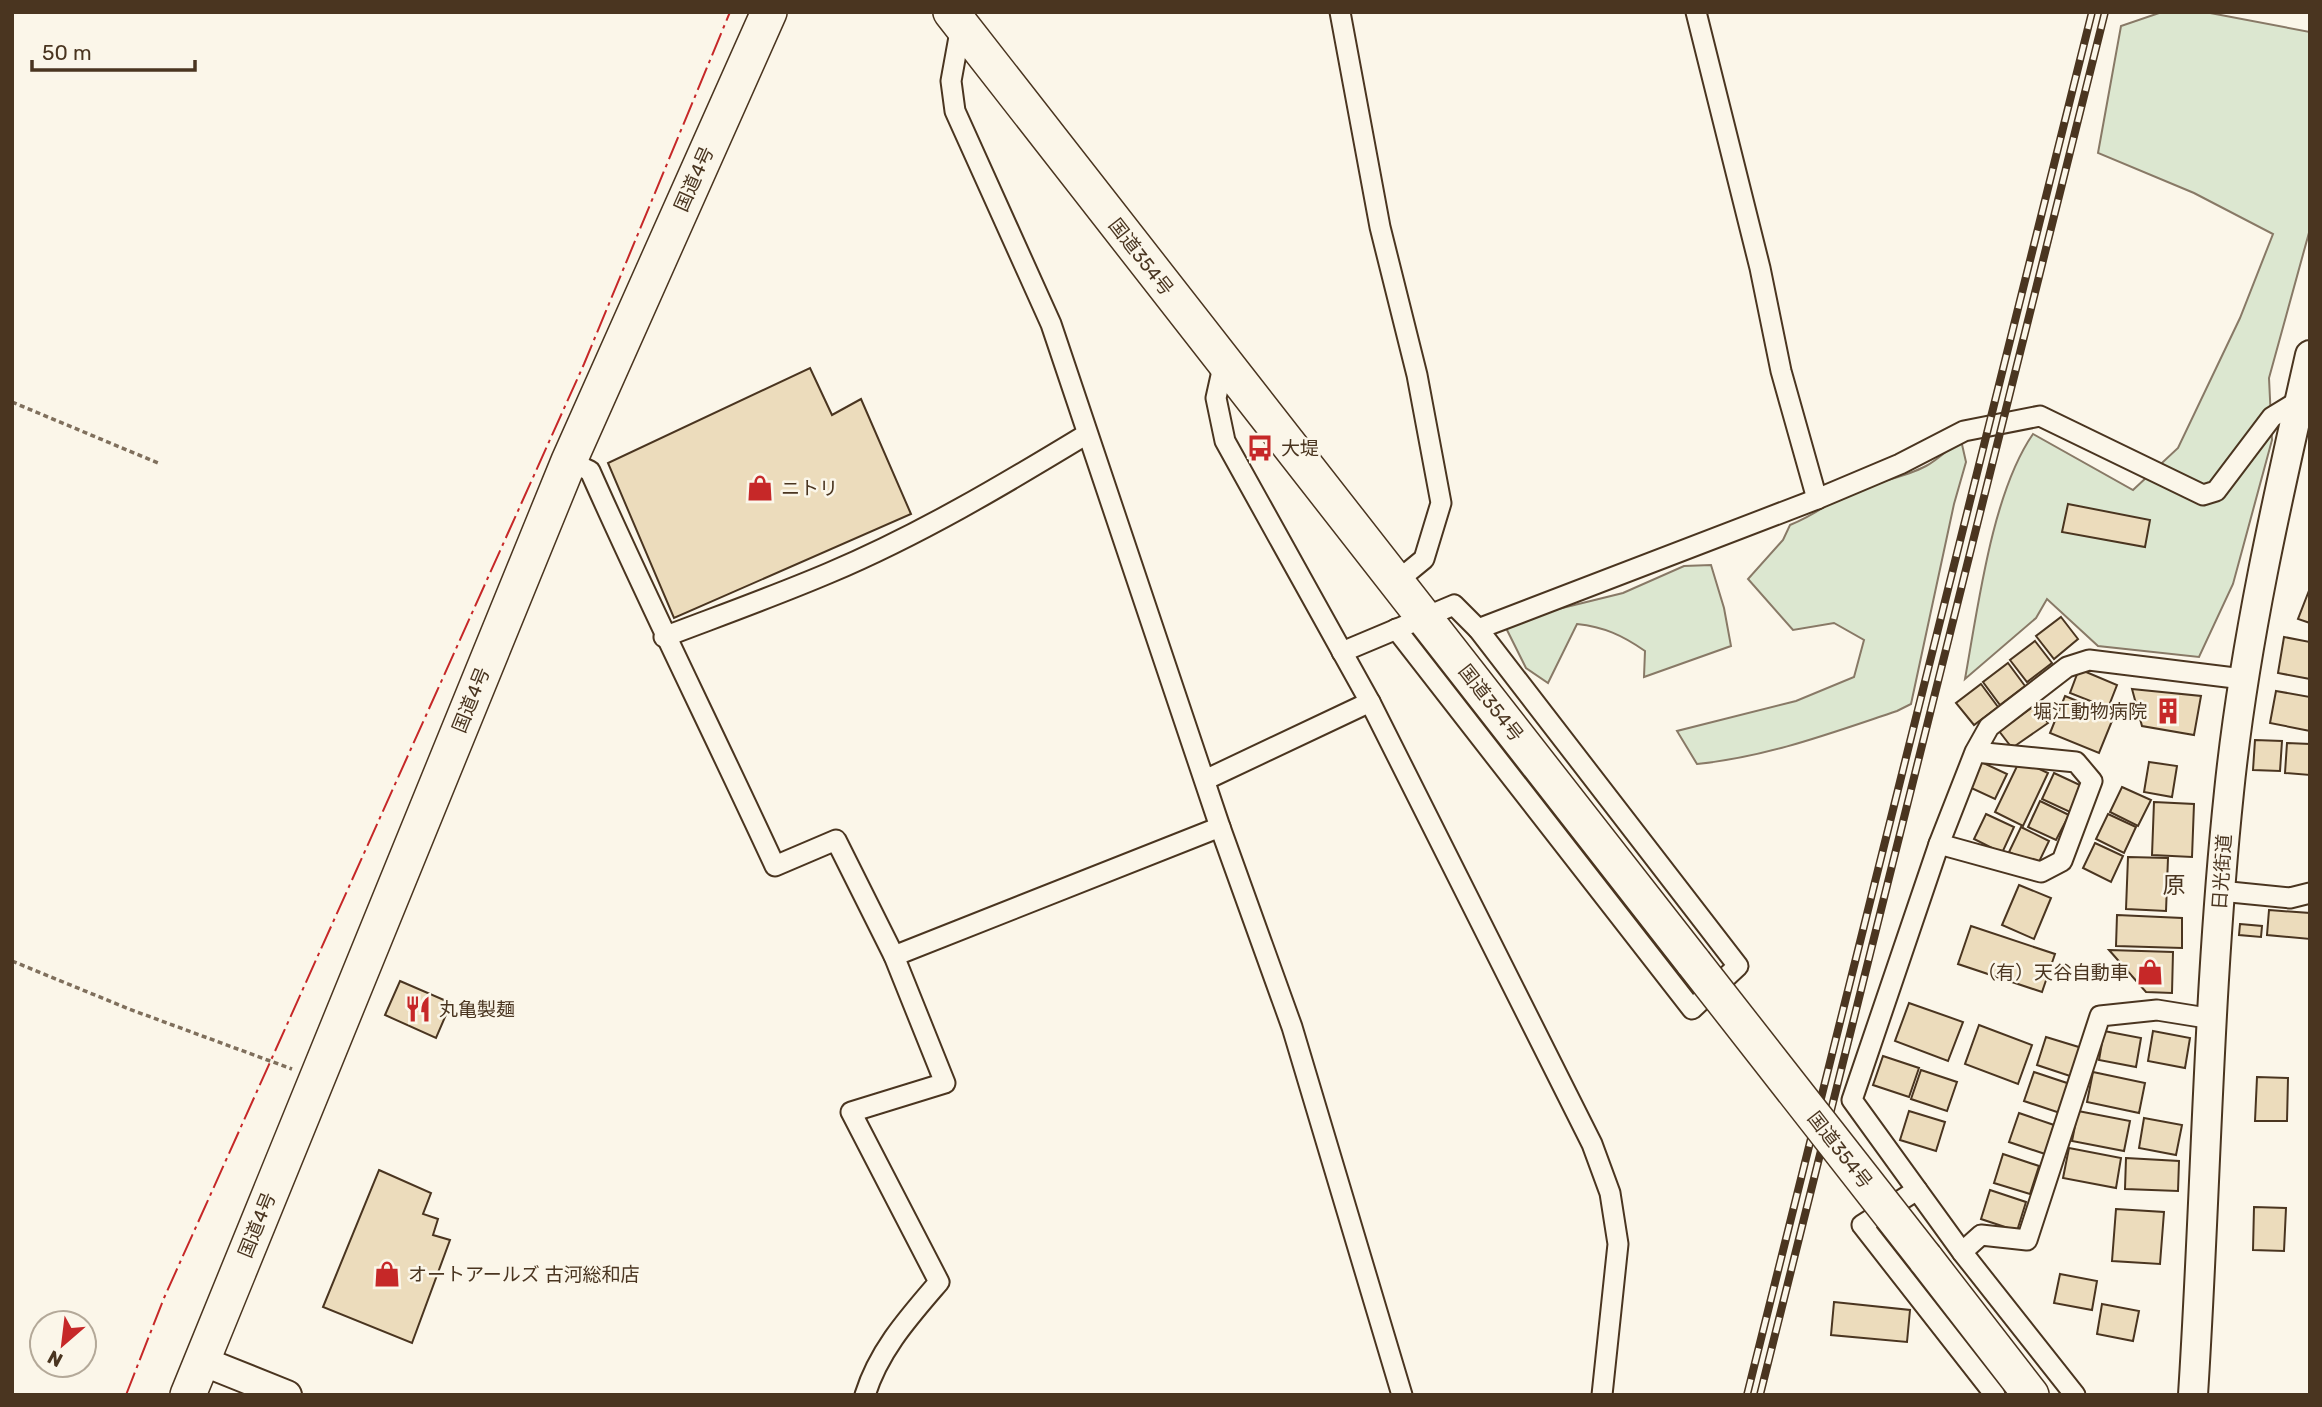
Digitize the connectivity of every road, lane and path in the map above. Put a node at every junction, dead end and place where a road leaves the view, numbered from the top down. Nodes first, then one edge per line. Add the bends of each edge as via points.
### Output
1 (769, 12) edge
2 (789, 12) edge
3 (1340, 12) edge
4 (1696, 12) edge
5 (950, 17) edge
6 (729, 100) junction
7 (2310, 355) edge
8 (1224, 362) junction
9 (2300, 400) junction
10 (12, 402) edge
11 (1087, 434) junction
12 (569, 461) junction
13 (158, 463) dead end
14 (1817, 499) junction
15 (1396, 582) junction
16 (1410, 623) junction
17 (1478, 629) junction
18 (664, 637) junction
19 (1342, 652) junction
20 (2243, 679) junction
21 (1370, 702) junction
22 (1975, 752) junction
23 (1205, 780) junction
24 (1220, 827) junction
25 (1939, 844) junction
26 (2220, 891) junction
27 (2310, 893) edge
28 (894, 956) junction
29 (12, 961) edge
30 (2213, 1019) junction
31 (316, 1080) junction
32 (1917, 1191) junction
33 (1962, 1252) junction
34 (202, 1361) junction
35 (188, 1395) edge
36 (287, 1395) edge
37 (865, 1395) edge
38 (1402, 1395) edge
39 (1602, 1395) edge
40 (1995, 1395) edge
41 (2031, 1395) edge
42 (2076, 1395) edge
43 (2193, 1395) edge

1 - 6 highway, 国道4号
2 - 6 highway via 764,67
3 - 15 street via 1380,227 1418,375 1441,503 1424,559
4 - 14 street via 1781,371
5 - 8 highway, 国道354号
5 - 11 street via 956,111 1051,324
6 - 12 highway, 国道4号
7 - 9 main road, 日光街道
8 - 15 highway, 国道354号
8 - 19 street via 1216,398 1225,441
9 - 14 street via 2272,417 2216,491 2203,495 2040,416 1964,431
9 - 20 main road, 日光街道
10 - 13 path
11 - 18 street via 912,534 829,573
11 - 23 street
12 - 18 street via 590,471
12 - 31 highway, 国道4号
14 - 17 street
15 - 16 highway, 国道354号
16 - 17 street via 1454,605
16 - 17 street via 1692,1009 1738,966
16 - 19 street
16 - 41 highway, 国道354号, bridge via 1693,963
18 - 28 street via 775,866 836,840
19 - 21 street
20 - 22 street via 2089,660 2067,667 1989,727
20 - 26 main road, 日光街道
21 - 23 street
21 - 39 street via 1592,1144 1610,1193 1618,1244
22 - 25 street
22 - 25 street via 2076,762 2092,781 2062,861 2041,873
23 - 24 street
24 - 28 street
24 - 38 street via 1292,1027
25 - 32 street via 1852,1100
26 - 27 street via 2290,898
26 - 30 main road, 日光街道
28 - 37 street via 945,1083 851,1112 939,1282 897,1332 873,1370
29 - 31 path
30 - 33 street via 2157,1010 2100,1016 2027,1240 1982,1235
30 - 43 main road, 日光街道
31 - 34 highway, 国道4号
32 - 33 street
32 - 40 street via 1862,1225
33 - 42 street
34 - 35 highway, 国道4号
34 - 36 main road

